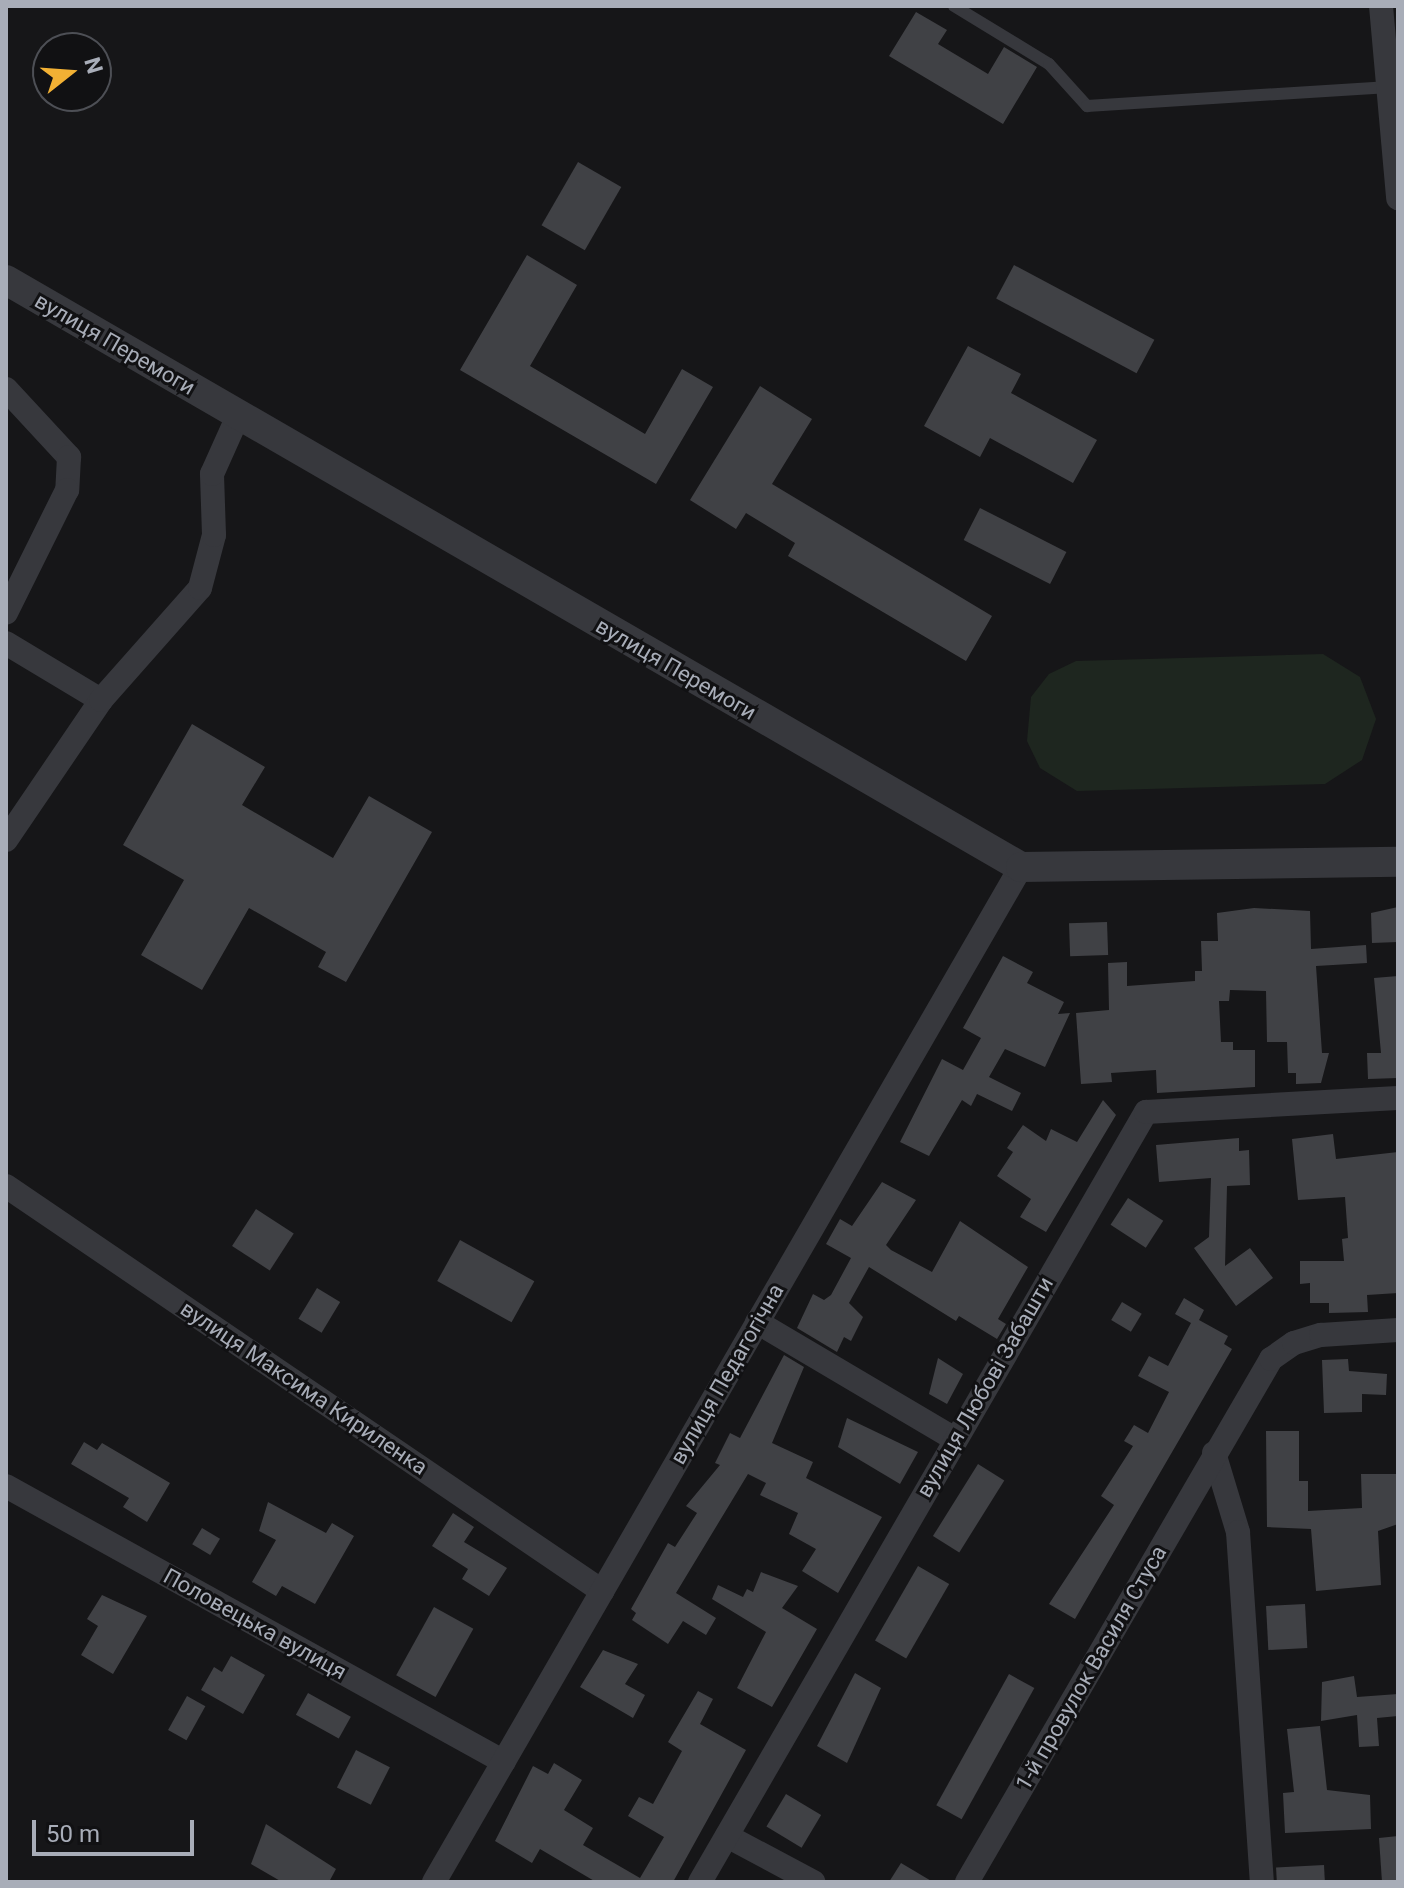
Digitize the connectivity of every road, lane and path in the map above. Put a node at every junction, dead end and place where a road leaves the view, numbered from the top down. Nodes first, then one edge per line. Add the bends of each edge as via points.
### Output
1 (954, 6) edge
2 (1381, 6) edge
3 (1385, 87) junction
4 (1394, 132) edge
5 (1398, 198) edge
6 (6, 280) edge
7 (6, 389) edge
8 (238, 416) junction
9 (6, 613) edge
10 (6, 643) edge
11 (101, 700) junction
12 (6, 840) edge
13 (1398, 862) edge
14 (1021, 867) junction
15 (1398, 1098) edge
16 (6, 1186) edge
17 (757, 1322) junction
18 (1398, 1330) edge
19 (955, 1439) junction
20 (1214, 1453) junction
21 (6, 1486) edge
22 (602, 1591) junction
23 (504, 1762) junction
24 (727, 1836) junction
25 (434, 1882) edge
26 (700, 1882) edge
27 (813, 1882) edge
28 (967, 1882) edge
29 (1262, 1882) edge

1 - 3 lane via 1049,64 1087,106
2 - 3 street
3 - 4 street
4 - 5 street
6 - 8 street, вулиця Перемоги
7 - 9 street via 69,457 67,490
8 - 11 street via 212,474 214,535 200,588
8 - 14 street, вулиця Перемоги
10 - 11 street
11 - 12 street
13 - 14 street
14 - 17 street, вулиця Педагогічна
15 - 19 street, вулиця Любові Забашти via 1146,1112
16 - 22 street, вулиця Максима Кириленка
17 - 19 street
17 - 22 street, вулиця Педагогічна
18 - 20 street, 1-й провулок Василя Стуса via 1294,1343 1271,1359
19 - 24 street, вулиця Любові Забашти
20 - 28 street, 1-й провулок Василя Стуса
20 - 29 street via 1238,1532
21 - 23 street, Половецька вулиця
22 - 23 street, вулиця Педагогічна
23 - 25 street, вулиця Педагогічна
24 - 26 street, вулиця Любові Забашти
24 - 27 street

